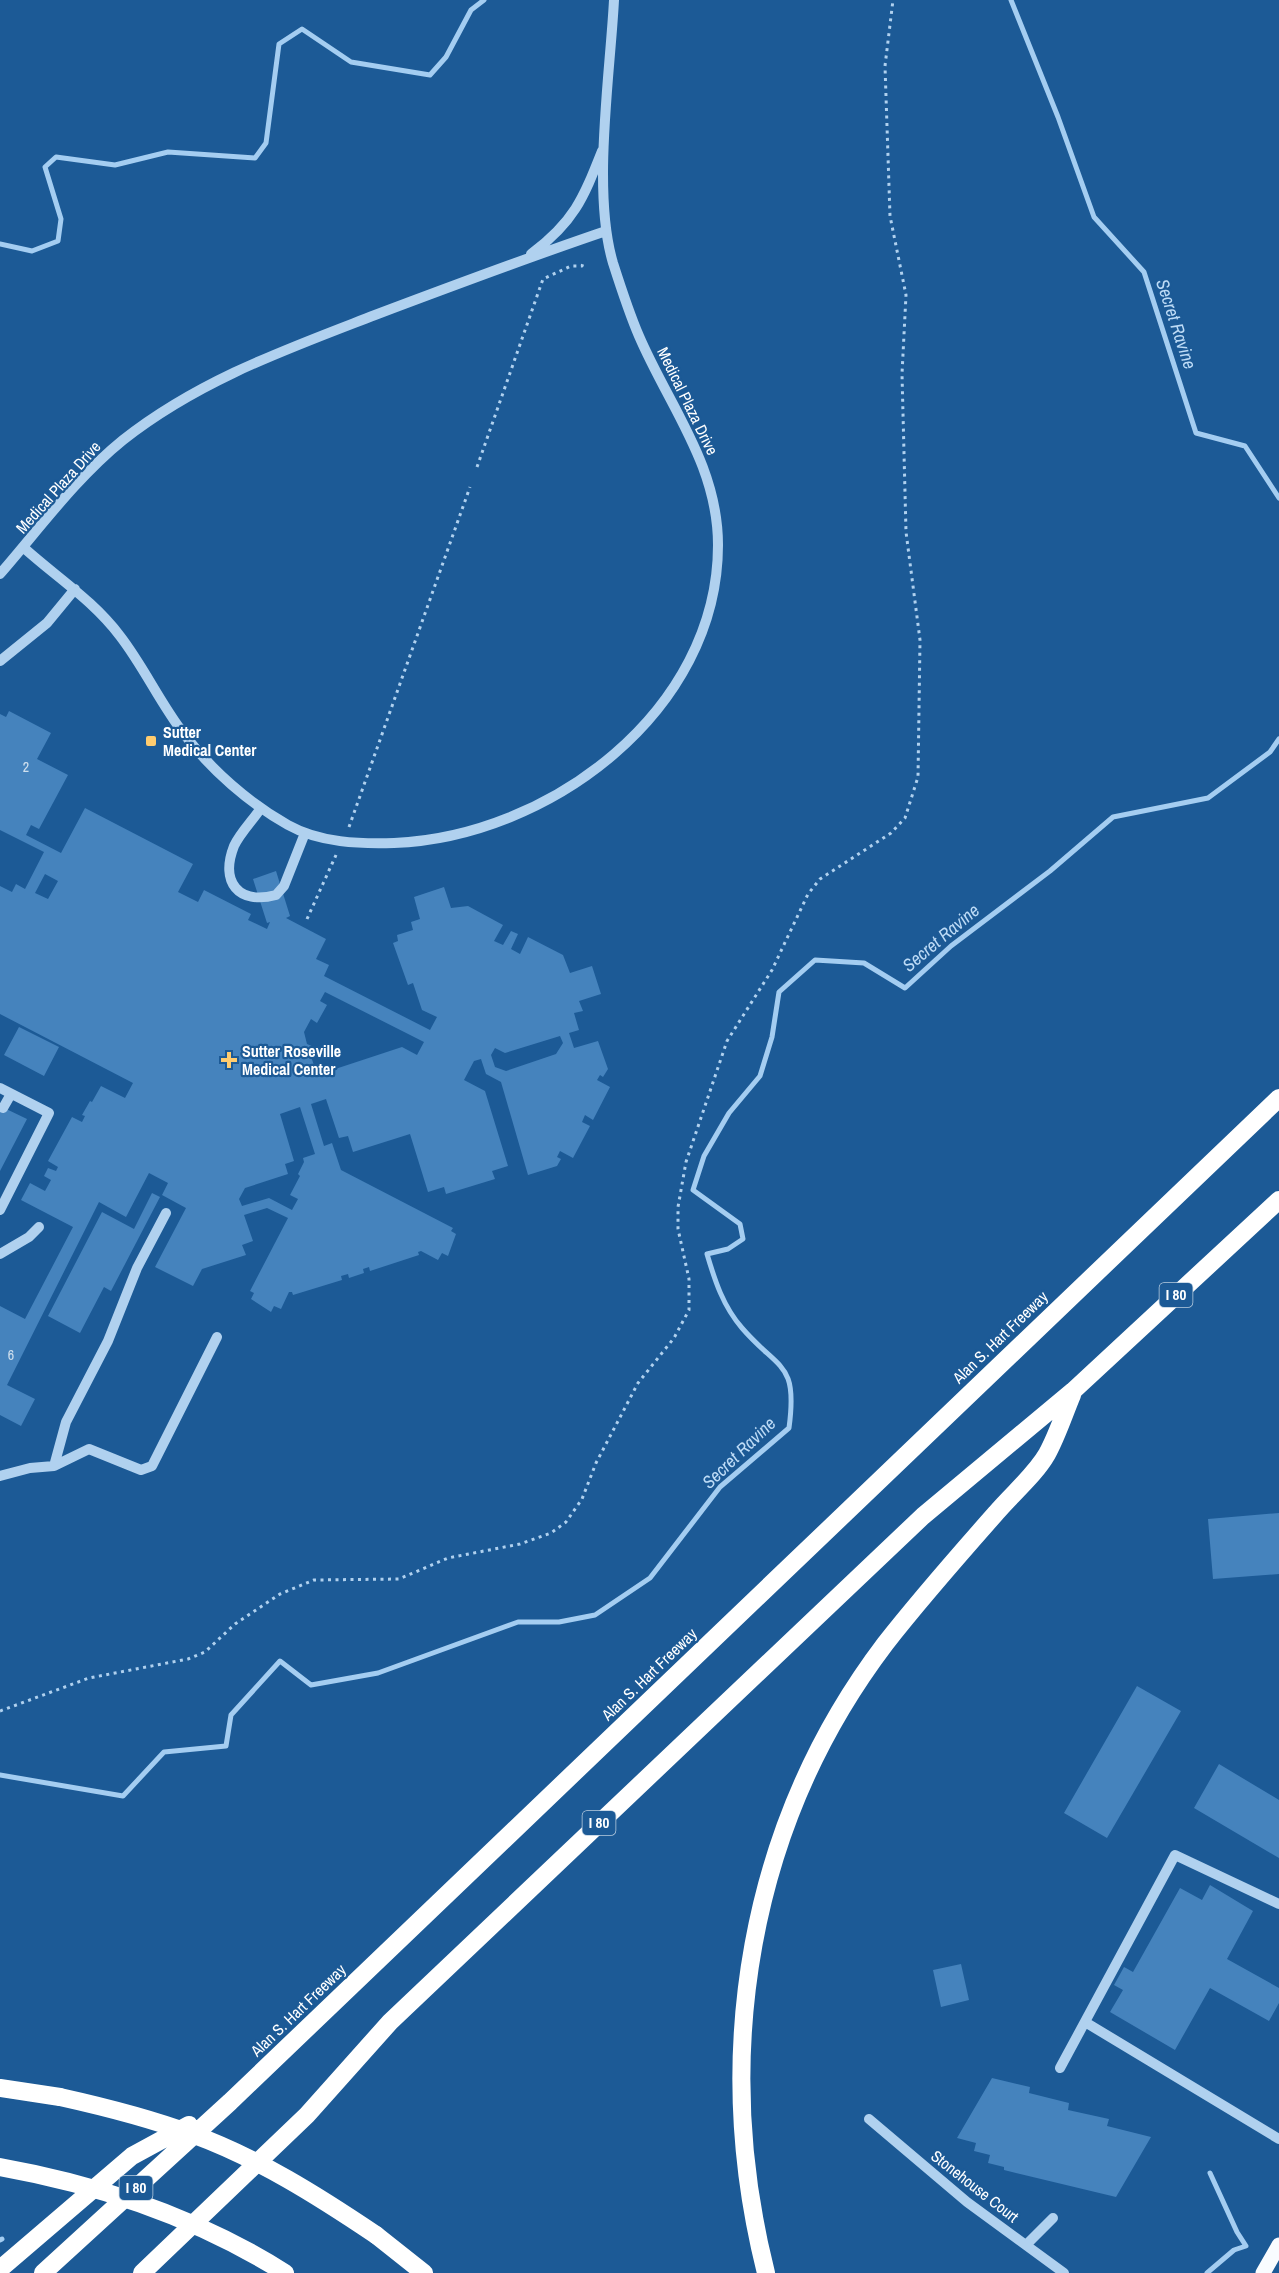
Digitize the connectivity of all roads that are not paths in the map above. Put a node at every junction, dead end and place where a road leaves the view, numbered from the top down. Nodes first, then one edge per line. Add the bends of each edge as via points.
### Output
1 (614, 0) edge
2 (606, 143) junction
3 (606, 231) junction
4 (521, 262) junction
5 (23, 547) junction
6 (0, 573) edge
7 (75, 589) junction
8 (0, 661) edge
9 (261, 808) junction
10 (305, 832) junction
11 (0, 1088) edge
12 (11, 1094) junction
13 (1279, 1098) edge
14 (3, 1108) dead end
15 (1279, 1200) edge
16 (0, 1210) edge
17 (166, 1213) dead end
18 (39, 1227) dead end
19 (0, 1254) edge
20 (217, 1336) dead end
21 (1073, 1391) junction
22 (54, 1466) junction
23 (0, 1476) edge
24 (1279, 1904) edge
25 (1085, 2022) junction
26 (1060, 2068) dead end
27 (0, 2088) edge
28 (230, 2103) junction
29 (869, 2119) dead end
30 (1279, 2139) edge
31 (0, 2167) edge
32 (1053, 2218) dead end
33 (1026, 2245) junction
34 (1279, 2245) edge
35 (0, 2269) edge
36 (43, 2273) edge
37 (142, 2273) edge
38 (285, 2273) edge
39 (424, 2273) edge
40 (766, 2273) edge
41 (1064, 2273) edge
42 (1263, 2273) edge

1 - 2 street, Medical Plaza Drive
2 - 3 street, Medical Plaza Drive
2 - 4 street via 575,212 555,235
3 - 4 street, Medical Plaza Drive
3 - 10 street, Medical Plaza Drive via 639,336 694,443 710,489 718,544 715,581 703,630 677,680 644,724 604,761 552,797 471,832 419,842 343,841
4 - 5 street, Medical Plaza Drive via 274,354 173,404 92,468
5 - 6 street, Medical Plaza Drive
5 - 7 street, Medical Plaza Drive
7 - 8 street via 47,623
7 - 9 street, Medical Plaza Drive via 119,634 184,735 230,783
9 - 10 street, Medical Plaza Drive
9 - 10 street via 235,844 229,862 234,888 252,898 276,895 284,886
11 - 12 street
12 - 14 street
12 - 16 street via 49,1113
13 - 28 highway, Alan S. Hart Freeway / I 80
15 - 21 highway, I 80
17 - 22 street via 66,1422
18 - 19 street
20 - 22 street via 152,1466 141,1470 89,1449
21 - 37 highway, I 80 via 923,1516 390,2022 307,2115
21 - 40 highway via 1047,1455 934,1583 849,1699 797,1799 773,1863 747,1972 741,2037 744,2163
22 - 23 street
24 - 25 street via 1175,1855
25 - 26 street
25 - 30 street
27 - 39 highway, bridge via 106,2107 194,2134 300,2186 376,2235
28 - 35 highway via 132,2156
28 - 36 highway, Alan S. Hart Freeway / I 80
29 - 33 street, Stonehouse Court via 967,2202
31 - 38 highway, bridge via 90,2186 138,2201 244,2248
32 - 33 street
33 - 41 street, Stonehouse Court
34 - 42 main road

